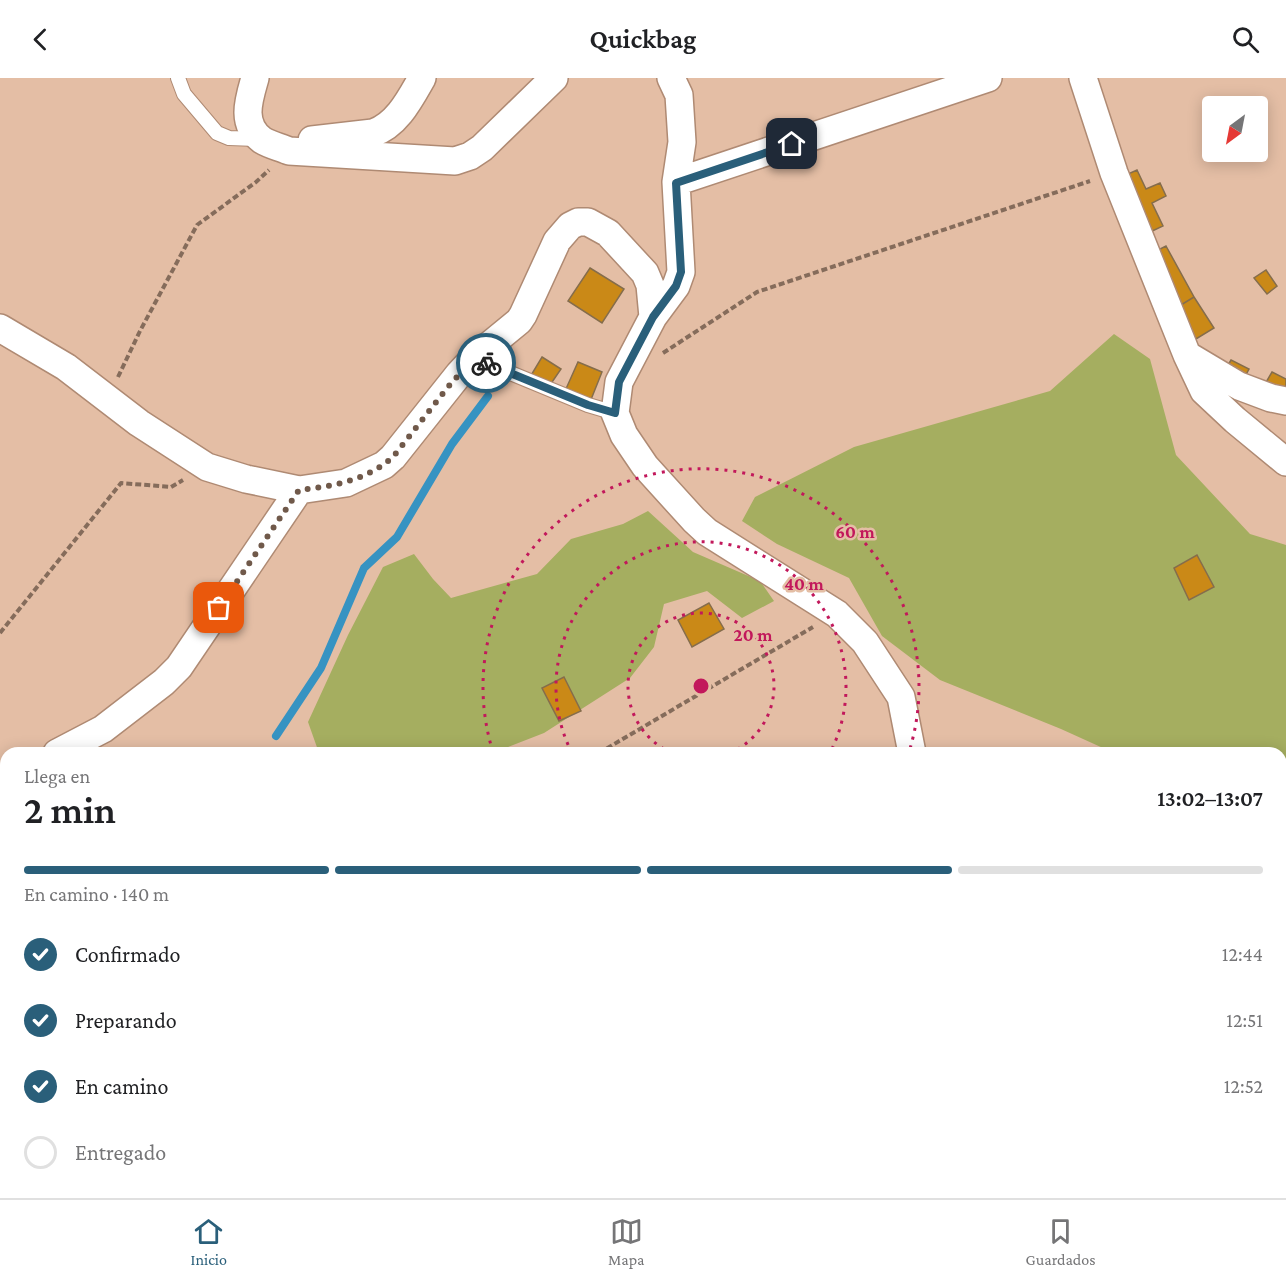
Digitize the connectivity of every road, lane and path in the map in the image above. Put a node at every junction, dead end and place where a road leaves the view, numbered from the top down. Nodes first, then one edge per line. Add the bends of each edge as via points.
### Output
1 (178, 78) edge
2 (255, 78) edge
3 (422, 78) edge
4 (554, 78) edge
5 (671, 78) edge
6 (988, 78) edge
7 (1083, 78) edge
8 (262, 140) junction
9 (289, 151) junction
10 (1114, 173) junction
11 (676, 183) junction
12 (653, 317) junction
13 (0, 328) edge
14 (1186, 355) junction
15 (658, 356) dead end
16 (474, 358) junction
17 (108, 399) junction
18 (1286, 401) edge
19 (615, 413) junction
20 (1286, 462) edge
21 (207, 467) junction
22 (299, 490) junction
23 (837, 614) junction
24 (0, 633) edge
25 (68, 747) edge
26 (609, 747) edge
27 (911, 747) edge

1 - 8 lane via 184,94 217,134
2 - 8 street via 248,119
3 - 9 street via 407,104 381,130 309,141
4 - 9 street via 470,156 455,160
5 - 11 street via 680,94 682,142
6 - 11 street
7 - 10 street
8 - 9 street
9 - 17 path via 256,182 197,225
10 - 14 street
10 - 15 path via 757,292
11 - 12 street via 681,272 676,286
12 - 16 street via 645,273 608,233 588,222 578,222 558,241 519,321
12 - 19 street via 619,382
13 - 17 street via 66,366
14 - 18 street via 1239,386
14 - 20 street via 1204,391
16 - 19 lane
16 - 22 street via 384,465 346,483
17 - 21 street
19 - 23 street via 624,435 645,466 707,532
21 - 22 street
21 - 24 path via 171,487 122,483
22 - 25 street via 179,667 103,729
23 - 26 path
23 - 27 street via 865,642 901,697

